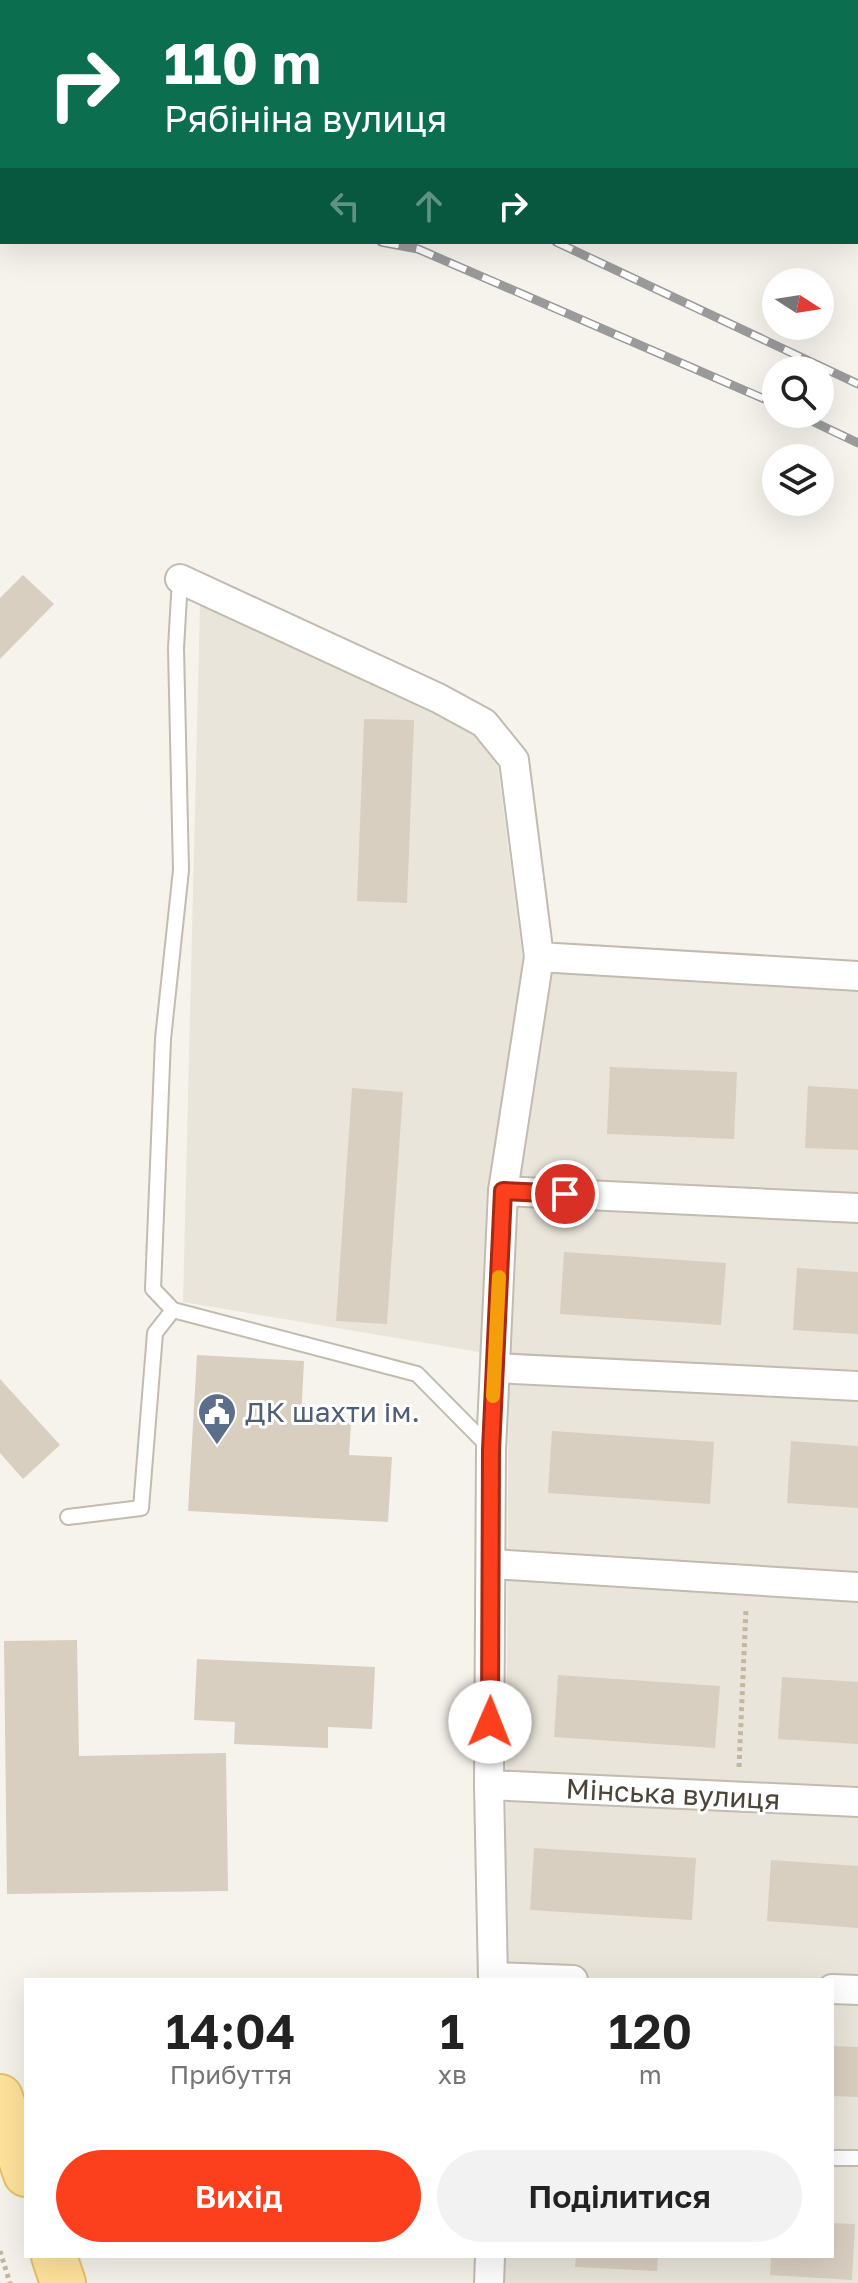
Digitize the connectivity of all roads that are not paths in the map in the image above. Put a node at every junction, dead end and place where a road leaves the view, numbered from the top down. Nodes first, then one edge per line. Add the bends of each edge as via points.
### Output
1 (180, 579) joint
2 (539, 957) junction
3 (858, 976) edge
4 (503, 1191) junction
5 (858, 1208) edge
6 (173, 1310) junction
7 (495, 1368) junction
8 (858, 1386) edge
9 (491, 1450) junction
10 (68, 1517) dead end
11 (492, 1564) junction
12 (858, 1587) edge
13 (489, 1785) junction
14 (858, 1802) edge
15 (493, 1978) edge
16 (834, 1989) edge
17 (858, 1990) edge
18 (0, 2097) edge
19 (834, 2158) edge
20 (858, 2158) edge
21 (24, 2168) edge
22 (55, 2258) edge
23 (490, 2258) edge
24 (63, 2283) edge
25 (489, 2283) edge

1 - 2 street via 484,723 514,760
1 - 6 lane via 176,648 181,870 163,1039 153,1289
2 - 3 street
2 - 4 street
4 - 5 street
4 - 7 street
6 - 9 lane via 417,1374
6 - 10 lane via 155,1333 141,1508
7 - 8 street
7 - 9 street
9 - 11 street
11 - 12 street
11 - 13 street
13 - 14 street, Мінська вулиця
13 - 15 street
16 - 17 street
18 - 21 main road
19 - 20 lane
22 - 24 main road
23 - 25 street

